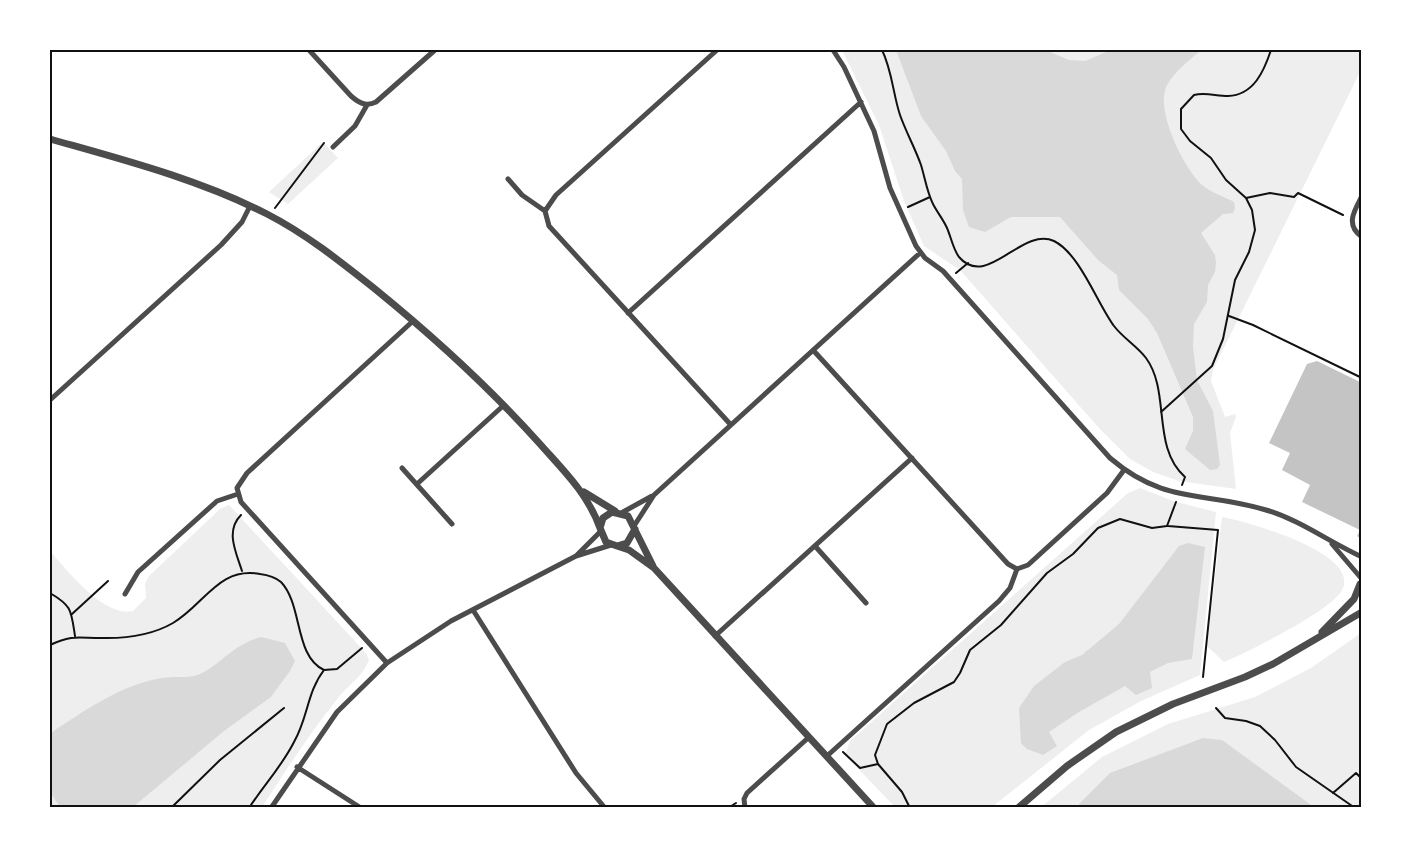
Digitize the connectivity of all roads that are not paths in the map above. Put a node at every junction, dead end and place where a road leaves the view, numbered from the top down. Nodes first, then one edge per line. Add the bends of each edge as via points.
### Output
1 (309, 50) edge
2 (435, 50) edge
3 (717, 50) edge
4 (832, 50) edge
5 (861, 102) junction
6 (367, 105) junction
7 (50, 139) edge
8 (333, 147) dead end
9 (508, 180) dead end
10 (1362, 196) edge
11 (250, 206) junction
12 (545, 210) junction
13 (1362, 237) edge
14 (920, 253) junction
15 (628, 313) junction
16 (413, 321) junction
17 (813, 350) junction
18 (50, 400) edge
19 (504, 405) junction
20 (731, 425) junction
21 (912, 458) junction
22 (402, 468) dead end
23 (1124, 470) junction
24 (417, 484) junction
25 (580, 488) junction
26 (238, 494) junction
27 (654, 495) junction
28 (620, 512) junction
29 (452, 524) dead end
30 (634, 528) junction
31 (600, 530) junction
32 (1329, 540) junction
33 (614, 546) junction
34 (815, 546) junction
35 (576, 556) junction
36 (1362, 556) edge
37 (654, 568) junction
38 (1017, 569) junction
39 (1361, 583) edge
40 (125, 594) dead end
41 (866, 603) dead end
42 (473, 610) junction
43 (1362, 612) edge
44 (715, 636) junction
45 (1316, 638) junction
46 (387, 663) junction
47 (808, 738) junction
48 (827, 756) junction
49 (297, 767) junction
50 (271, 807) edge
51 (361, 807) edge
52 (605, 807) edge
53 (745, 807) edge
54 (874, 807) edge
55 (1018, 807) edge

1 - 6 street via 357,102
2 - 6 street via 376,102
3 - 12 street via 556,195
4 - 5 street
5 - 14 street via 874,131 890,188
5 - 15 street
6 - 8 street via 355,126
7 - 11 street via 193,182
9 - 12 street
10 - 13 street via 1352,218 1353,229
11 - 16 street via 322,248
11 - 18 street via 242,222 221,244
12 - 15 street via 549,226
14 - 17 street
14 - 23 street via 935,264
15 - 20 street
16 - 19 street
16 - 26 street via 247,473 239,481
17 - 20 street
17 - 21 street
19 - 24 street
19 - 25 street
20 - 27 street
21 - 34 street
21 - 38 street via 1008,564
22 - 24 street
23 - 32 street via 1179,495 1268,510
23 - 38 street via 1107,493 1028,565
24 - 29 street
25 - 28 street via 604,506
25 - 31 street
26 - 40 street via 217,501 138,572
26 - 46 street via 247,509
27 - 28 street
27 - 30 street
28 - 30 street via 632,520
28 - 31 street via 603,518
30 - 33 street via 631,539
30 - 37 street
31 - 33 street via 606,542
31 - 35 street
32 - 36 street
32 - 39 street
33 - 35 street
33 - 37 street via 629,550
34 - 41 street
34 - 44 street
35 - 42 street
37 - 44 street
38 - 48 street via 1010,588 999,601
39 - 45 street via 1347,608
42 - 46 street via 420,639
42 - 52 street via 576,773
43 - 45 street
44 - 47 street
45 - 55 street via 1245,677 1173,704 1116,732
46 - 49 street via 337,712
47 - 48 street
47 - 53 street via 747,793
48 - 54 street
49 - 50 street
49 - 51 street

